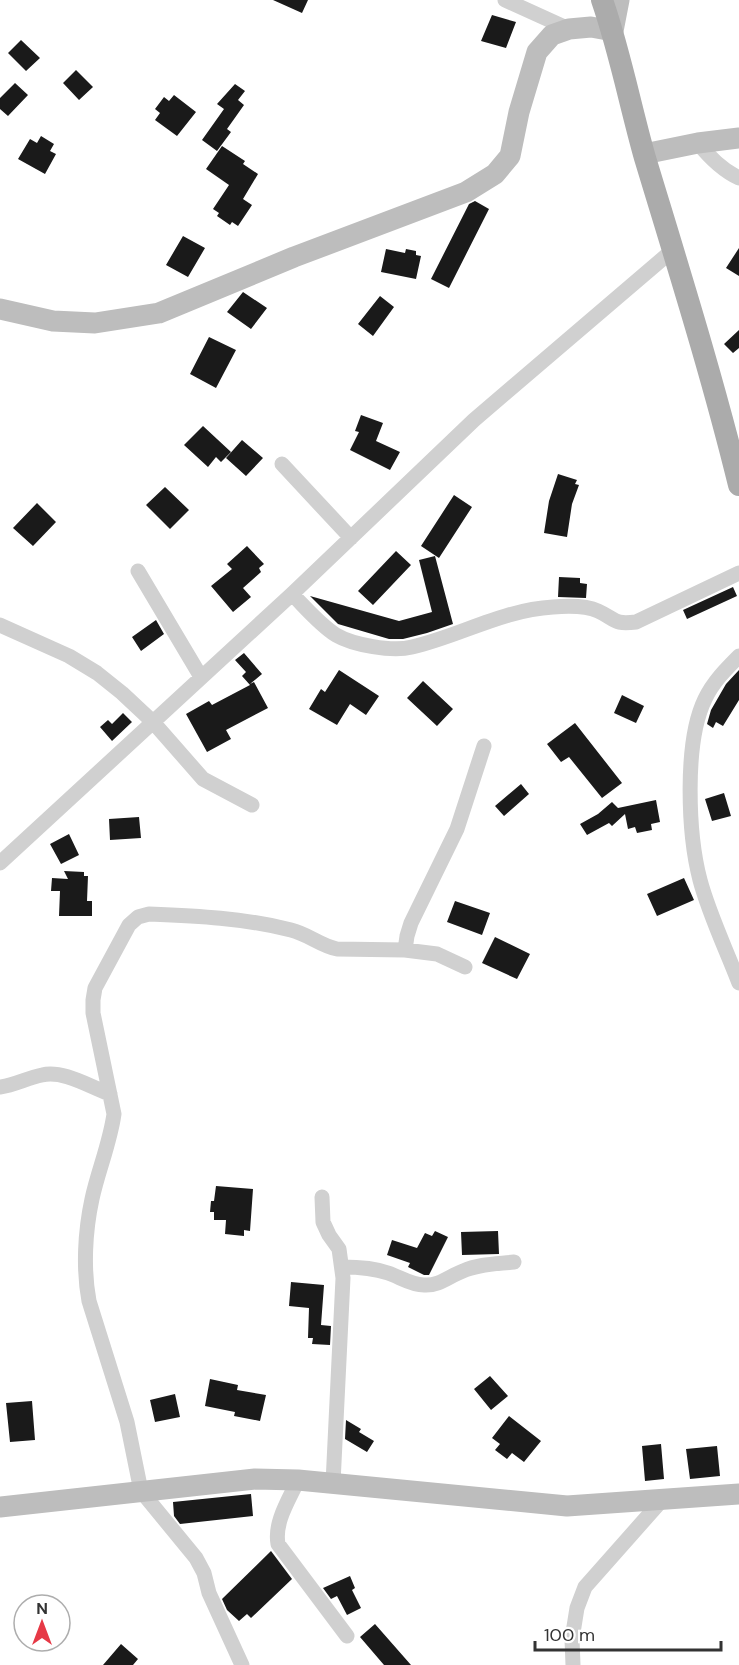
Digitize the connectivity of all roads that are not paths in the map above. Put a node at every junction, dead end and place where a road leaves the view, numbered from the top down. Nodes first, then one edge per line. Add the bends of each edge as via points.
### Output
1 (505, 0) edge
2 (602, 0) edge
3 (619, 0) edge
4 (569, 29) junction
5 (613, 31) junction
6 (739, 138) edge
7 (698, 143) junction
8 (644, 154) junction
9 (739, 178) edge
10 (674, 249) junction
11 (0, 309) edge
12 (282, 464) dead end
13 (739, 485) edge
14 (351, 538) junction
15 (138, 571) dead end
16 (739, 573) edge
17 (292, 594) junction
18 (0, 626) edge
19 (739, 656) edge
20 (201, 677) junction
21 (153, 722) junction
22 (484, 746) dead end
23 (252, 805) dead end
24 (0, 863) edge
25 (405, 950) junction
26 (465, 967) dead end
27 (739, 982) edge
28 (0, 1087) edge
29 (110, 1094) junction
30 (322, 1197) dead end
31 (514, 1262) dead end
32 (342, 1267) junction
33 (298, 1480) junction
34 (333, 1483) junction
35 (141, 1491) junction
36 (739, 1494) edge
37 (662, 1500) junction
38 (0, 1507) edge
39 (347, 1636) dead end
40 (242, 1665) edge
41 (573, 1665) edge

1 - 4 street
2 - 5 main road
3 - 5 main road
4 - 5 main road
4 - 11 main road via 552,35 537,52 510,156 495,174 466,192 159,313 95,323 53,321
5 - 8 main road
6 - 7 main road
7 - 8 main road
7 - 9 street via 710,158
8 - 10 main road
10 - 13 main road
10 - 14 street via 474,420
12 - 14 street
14 - 17 street
15 - 20 street
16 - 17 street via 636,622 617,622 597,610 582,607 535,609 502,615 410,648 383,648 337,636
17 - 20 street
18 - 21 street via 69,656 97,673
19 - 27 street via 720,676 700,711 690,776 700,880
20 - 21 street
21 - 23 street via 203,778
21 - 24 street
22 - 25 street via 457,829 411,923
25 - 26 street via 437,954
25 - 29 street via 327,947 309,936 257,922 149,914 138,917 122,936 95,988 93,1000
28 - 29 street via 43,1074 58,1074
29 - 35 street via 113,1121 92,1201 86,1285 127,1422
30 - 32 street via 323,1221 339,1249
31 - 32 street via 462,1271 426,1286 386,1272
32 - 34 street
33 - 34 main road
33 - 35 main road via 255,1479
33 - 39 street via 278,1525 278,1544
34 - 37 main road via 567,1506
35 - 38 main road
35 - 40 street via 196,1558
36 - 37 main road
37 - 41 street via 585,1587 576,1608

